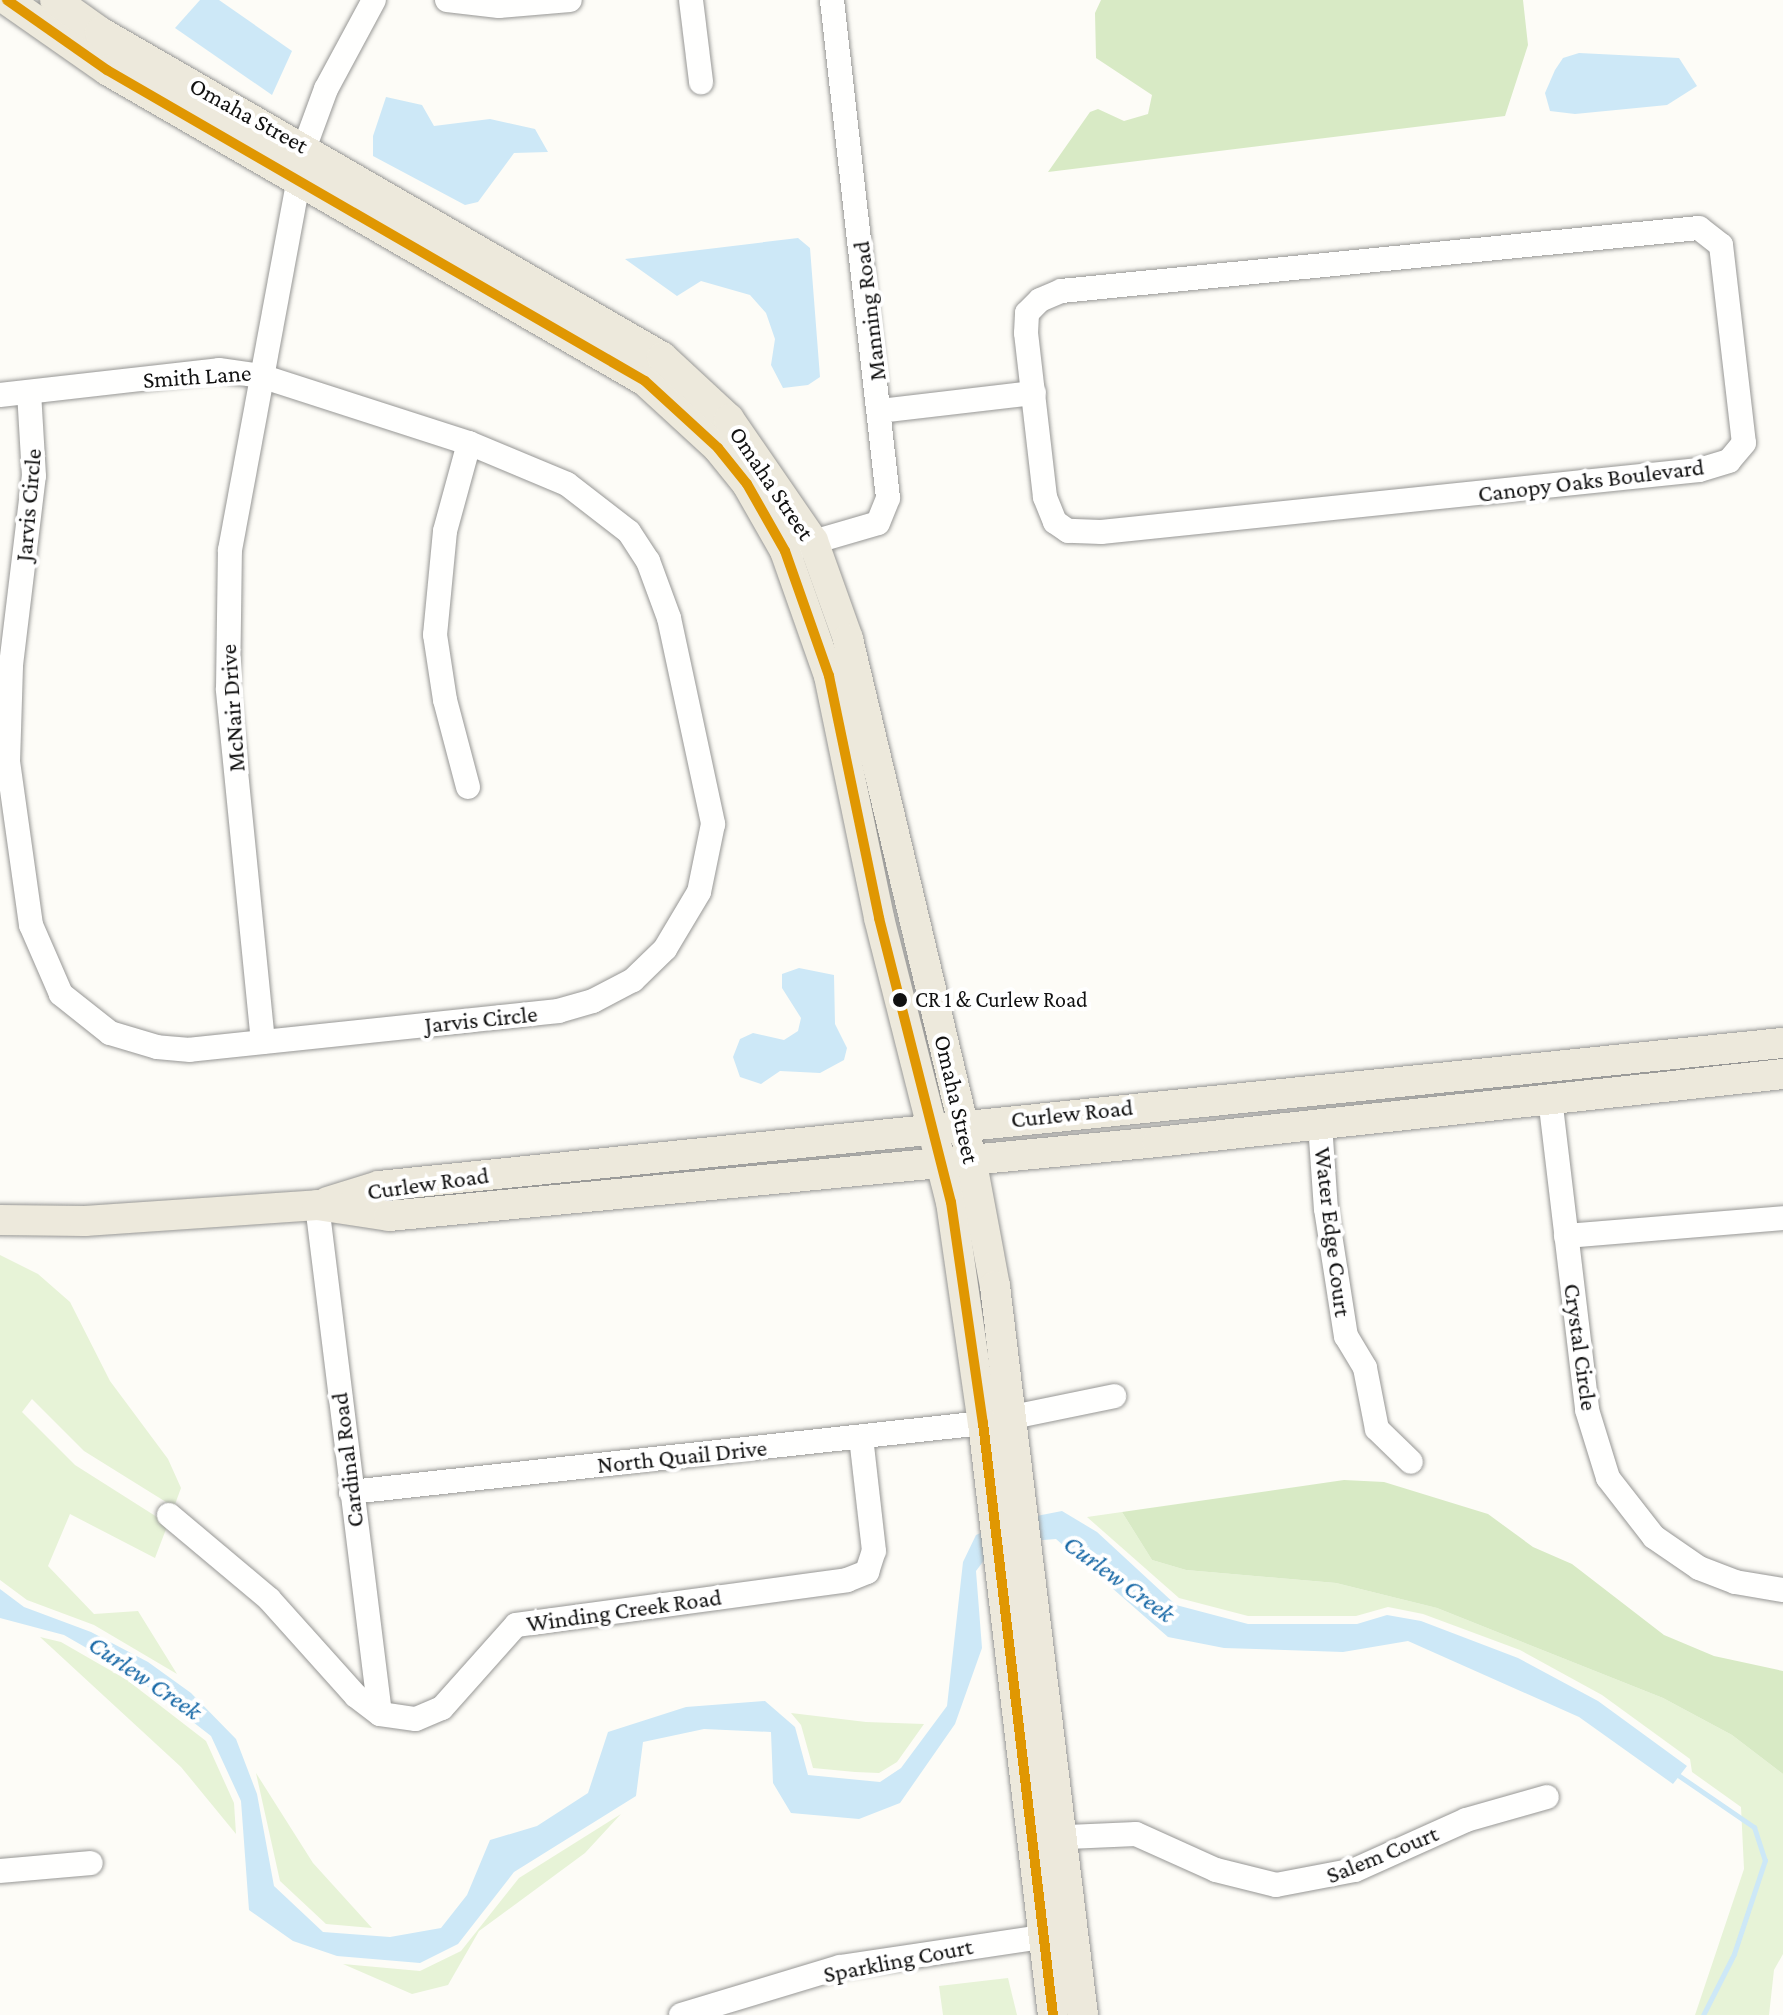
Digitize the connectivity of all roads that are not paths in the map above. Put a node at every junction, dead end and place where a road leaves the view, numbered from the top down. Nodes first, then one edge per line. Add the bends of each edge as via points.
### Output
1 (7, 0) edge
2 (55, 0) edge
3 (374, 0) edge
4 (447, 0) edge
5 (570, 0) edge
6 (691, 0) edge
7 (832, 0) edge
8 (701, 82) dead end
9 (305, 146) junction
10 (298, 179) junction
11 (261, 376) junction
12 (29, 393) junction
13 (1034, 393) junction
14 (0, 395) edge
15 (880, 411) junction
16 (469, 443) junction
17 (813, 541) junction
18 (785, 551) junction
19 (468, 787) dead end
20 (263, 1042) junction
21 (1783, 1043) edge
22 (1727, 1049) junction
23 (1783, 1074) edge
24 (1422, 1078) junction
25 (1550, 1098) junction
26 (1320, 1124) junction
27 (1266, 1130) junction
28 (946, 1139) junction
29 (1006, 1157) junction
30 (317, 1205) junction
31 (1783, 1218) edge
32 (0, 1220) edge
33 (1566, 1236) junction
34 (1005, 1359) junction
35 (1114, 1396) dead end
36 (1012, 1415) junction
37 (983, 1423) junction
38 (861, 1437) junction
39 (1411, 1462) dead end
40 (351, 1492) junction
41 (169, 1515) dead end
42 (1783, 1590) edge
43 (380, 1714) junction
44 (1547, 1797) dead end
45 (1045, 1838) junction
46 (91, 1863) dead end
47 (0, 1871) edge
48 (1057, 1934) junction
49 (681, 2015) edge
50 (1053, 2015) edge
51 (1083, 2015) edge

1 - 10 main road, Omaha Street via 103,68
2 - 9 main road, Omaha Street via 100,32
3 - 9 street, Smith Lane via 326,89
4 - 5 street via 499,6
6 - 8 street
7 - 15 street, Manning Road
9 - 10 street, Smith Lane
9 - 17 main road, Omaha Street via 662,357 729,419
10 - 11 street, Smith Lane
10 - 18 main road, Omaha Street via 645,381 718,448 747,484
11 - 12 street, Smith Lane via 219,370
11 - 16 street, Jarvis Circle
11 - 20 street, McNair Drive via 230,550 227,643
12 - 14 street, Smith Lane
12 - 20 street, Jarvis Circle via 34,476 11,665 8,762 36,945 61,994 110,1033 190,1050
13 - 13 street, Canopy Oaks Boulevard via 1027,313 1061,291 1699,228 1721,245 1744,443 1729,461 1699,470 1068,531 1055,522 1045,497
13 - 15 street
15 - 17 street, Manning Road via 888,498 878,523
16 - 19 street via 445,531 435,635 445,700
16 - 20 street, Jarvis Circle via 567,484 629,532 648,561 669,618 713,824 699,892 665,949 633,980 593,1001 559,1011
17 - 18 street, Manning Road
17 - 28 main road, Omaha Street via 848,639
18 - 28 main road, Omaha Street via 814,623 879,918
21 - 22 main road, Curlew Road
22 - 24 main road, Curlew Road
22 - 25 main road via 1701,1065 1578,1081
23 - 25 main road, Curlew Road
24 - 27 main road via 1399,1098 1286,1114
24 - 28 main road, Curlew Road via 1236,1095
25 - 26 main road, Curlew Road
25 - 33 street, Crystal Circle
26 - 27 main road, Curlew Road
26 - 39 street, Water Edge Court via 1326,1209 1346,1336 1365,1368 1377,1429
27 - 29 main road, Curlew Road
28 - 29 main road, Curlew Road
28 - 30 main road, Curlew Road via 379,1186
28 - 30 main road, Curlew Road via 582,1196 389,1216
28 - 34 main road, Omaha Street
28 - 37 main road, Omaha Street
29 - 34 main road via 993,1194 1015,1319
30 - 32 main road, Curlew Road via 99,1221
30 - 40 street, Cardinal Road
31 - 33 street
33 - 42 street, Crystal Circle via 1587,1410 1617,1494 1654,1537 1699,1568 1735,1582
34 - 36 main road, Omaha Street
35 - 36 street, North Quail Drive
36 - 37 street, North Quail Drive
36 - 45 main road, Omaha Street via 1033,1603
37 - 38 street, North Quail Drive
37 - 45 main road, Omaha Street via 1005,1622
38 - 40 street, North Quail Drive
38 - 43 street, Winding Creek Road via 874,1551 867,1572 847,1580 536,1618 516,1625 442,1708 416,1719
40 - 43 street, Cardinal Road
41 - 43 street via 244,1575 356,1696
44 - 45 street, Salem Court via 1466,1820 1355,1870 1276,1885 1216,1870 1136,1834
45 - 48 main road
46 - 47 street
48 - 49 street, Sparkling Court via 840,1967
48 - 50 main road
48 - 51 main road

